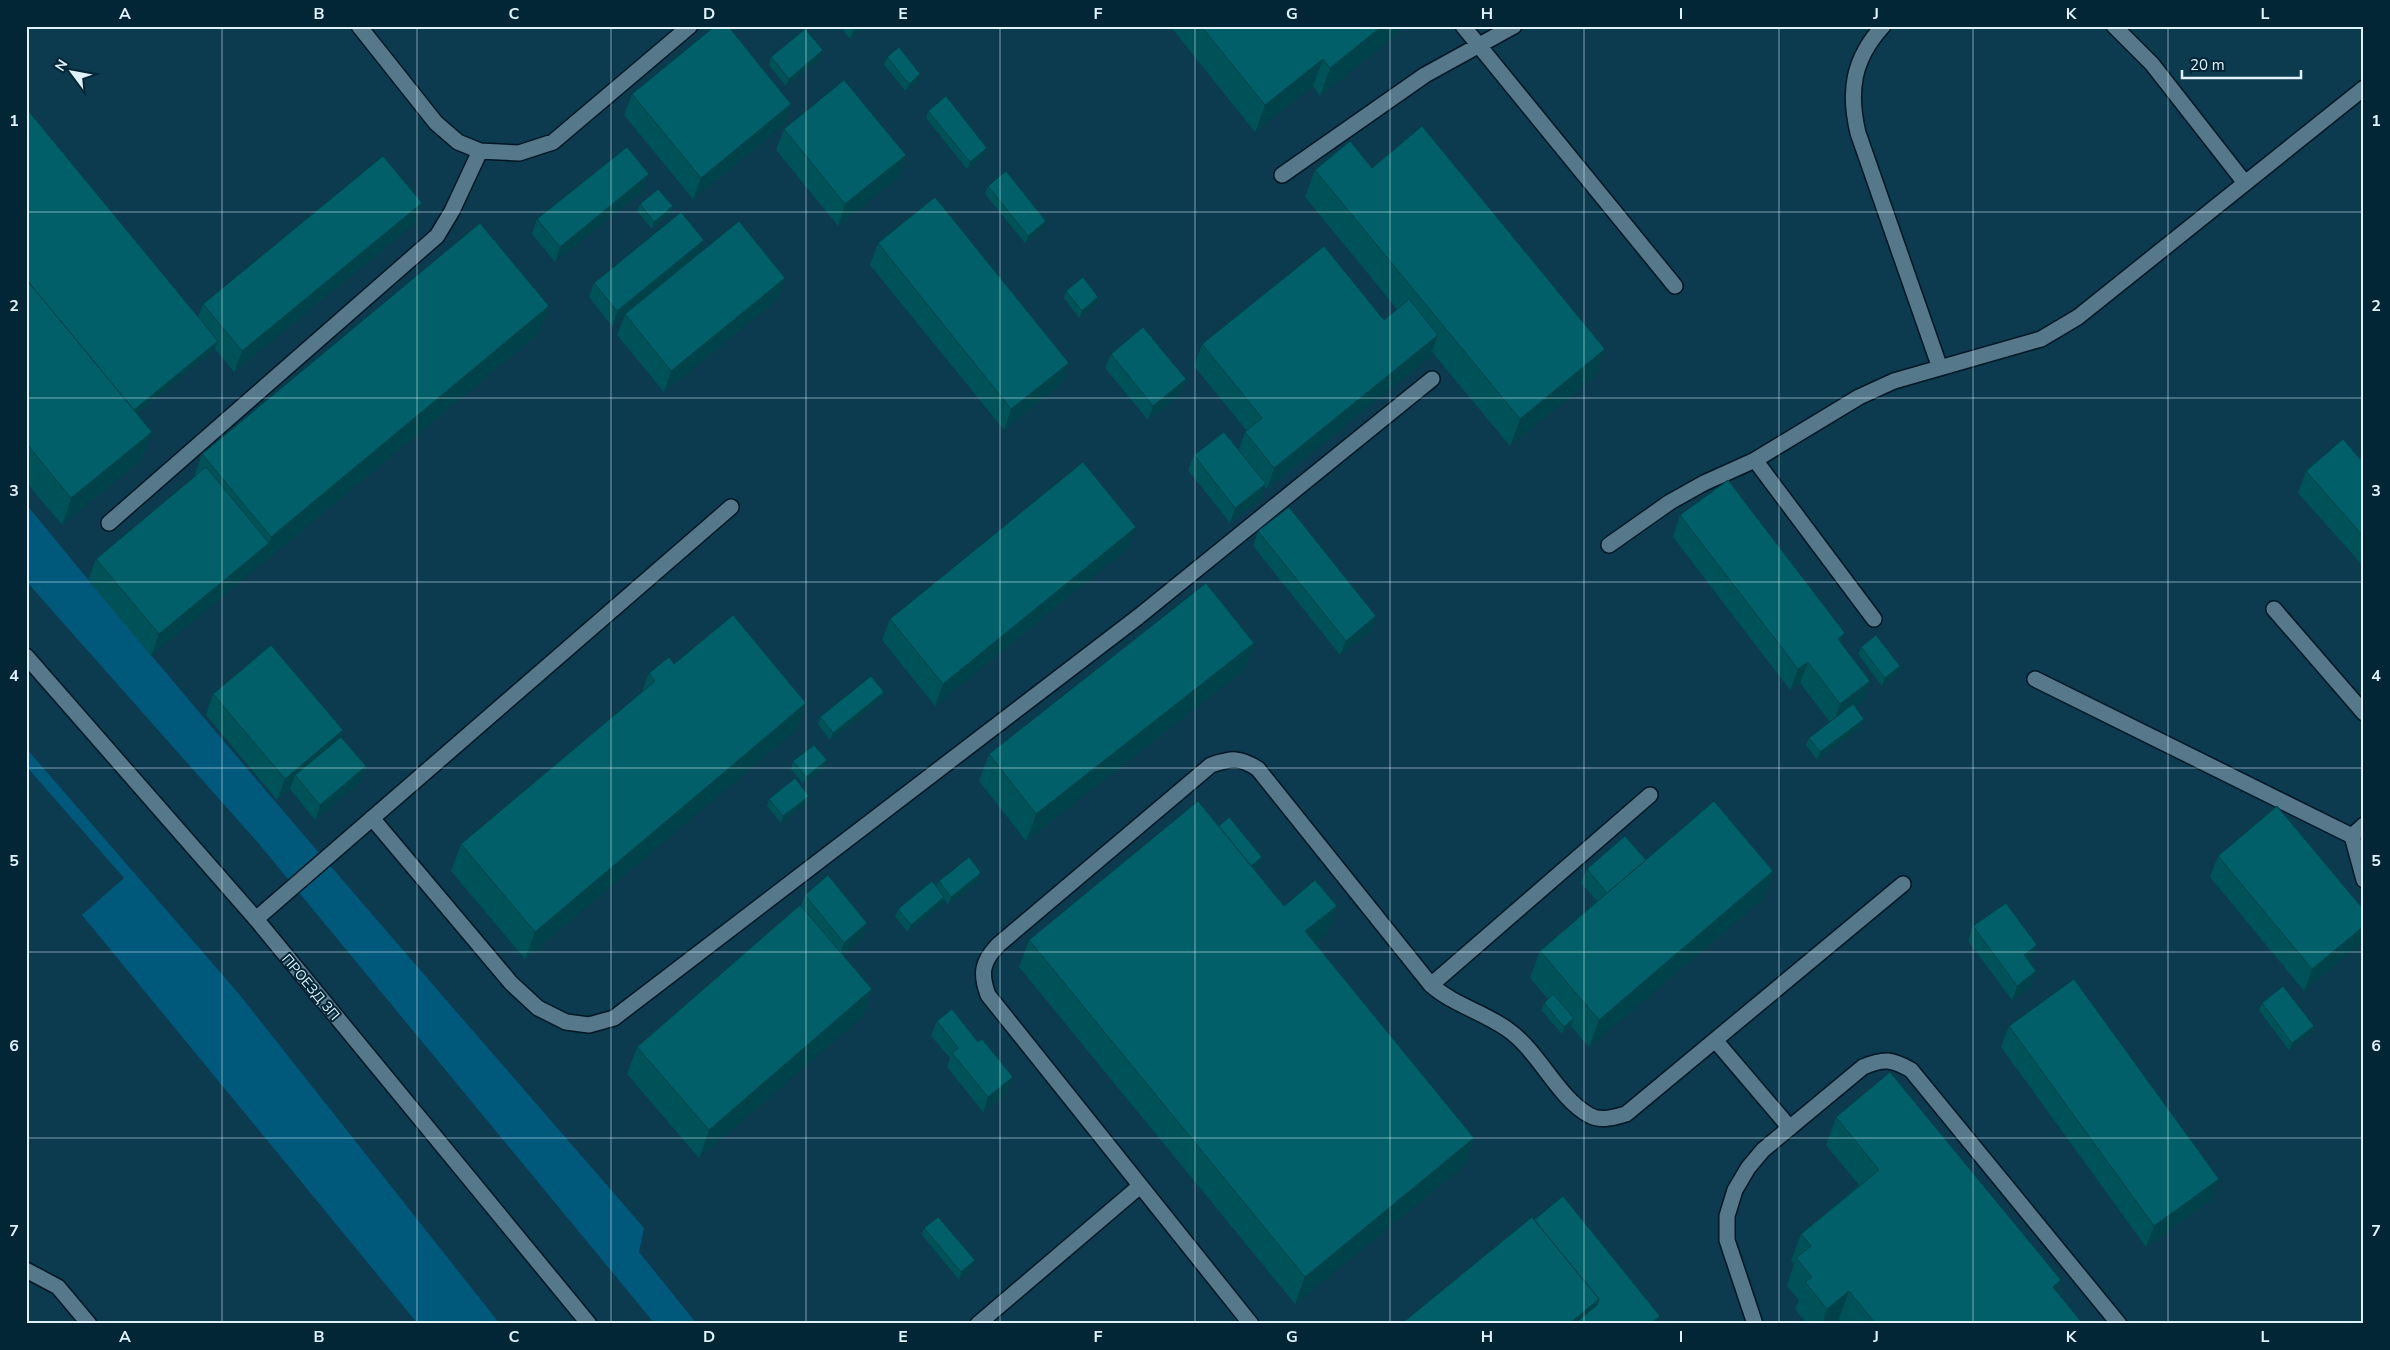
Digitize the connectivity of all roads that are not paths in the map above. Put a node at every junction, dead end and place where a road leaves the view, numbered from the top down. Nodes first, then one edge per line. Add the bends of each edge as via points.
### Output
1 (359, 26) edge
2 (690, 26) edge
3 (1463, 26) edge
4 (1514, 26) edge
5 (1883, 26) edge
6 (2114, 26) edge
7 (1478, 44) junction
8 (2364, 88) edge
9 (480, 151) junction
10 (1282, 175) dead end
11 (2245, 183) junction
12 (1675, 286) dead end
13 (1940, 368) junction
14 (1432, 379) dead end
15 (1755, 460) junction
16 (731, 507) dead end
17 (109, 523) dead end
18 (1609, 545) dead end
19 (2274, 609) dead end
20 (1874, 619) dead end
21 (26, 656) edge
22 (2035, 678) dead end
23 (2364, 713) edge
24 (1650, 795) dead end
25 (372, 818) junction
26 (2364, 826) edge
27 (2352, 836) junction
28 (2364, 880) edge
29 (1903, 884) dead end
30 (256, 919) junction
31 (1431, 985) junction
32 (1715, 1040) junction
33 (1790, 1128) junction
34 (1140, 1186) junction
35 (26, 1270) edge
36 (89, 1324) edge
37 (589, 1324) edge
38 (978, 1324) edge
39 (1250, 1324) edge
40 (1755, 1324) edge
41 (2119, 1324) edge

1 - 9 street via 436,123 458,142
2 - 9 street via 553,142 518,153
3 - 7 street
4 - 7 street
5 - 13 street via 1860,60 1853,82 1852,109
6 - 11 street via 2152,64
7 - 10 street via 1425,75
7 - 12 street
8 - 11 street
9 - 17 street via 437,236
11 - 13 street via 2078,317 2041,339
13 - 15 street via 1894,381 1859,396
14 - 25 street via 1138,617 614,1018 589,1025 566,1022 538,1008 511,983
15 - 18 street via 1670,502
15 - 20 street
16 - 25 street
19 - 23 street
21 - 30 street, ПРОЕЗД 3П
22 - 27 street
24 - 31 street
25 - 30 street
26 - 27 street
27 - 28 street
29 - 32 street
30 - 37 street, ПРОЕЗД 3П
31 - 32 street via 1445,997 1507,1028 1525,1044 1577,1107 1591,1116 1609,1119 1626,1114
31 - 34 street via 1258,769 1244,760 1228,760 1211,766 998,944 987,957 982,978 988,995
32 - 33 street
33 - 40 street via 1763,1150 1748,1168 1735,1190 1728,1216 1727,1240
33 - 41 street via 1863,1067 1878,1061 1896,1062 1911,1070
34 - 38 street
34 - 39 street
35 - 36 street via 58,1287

